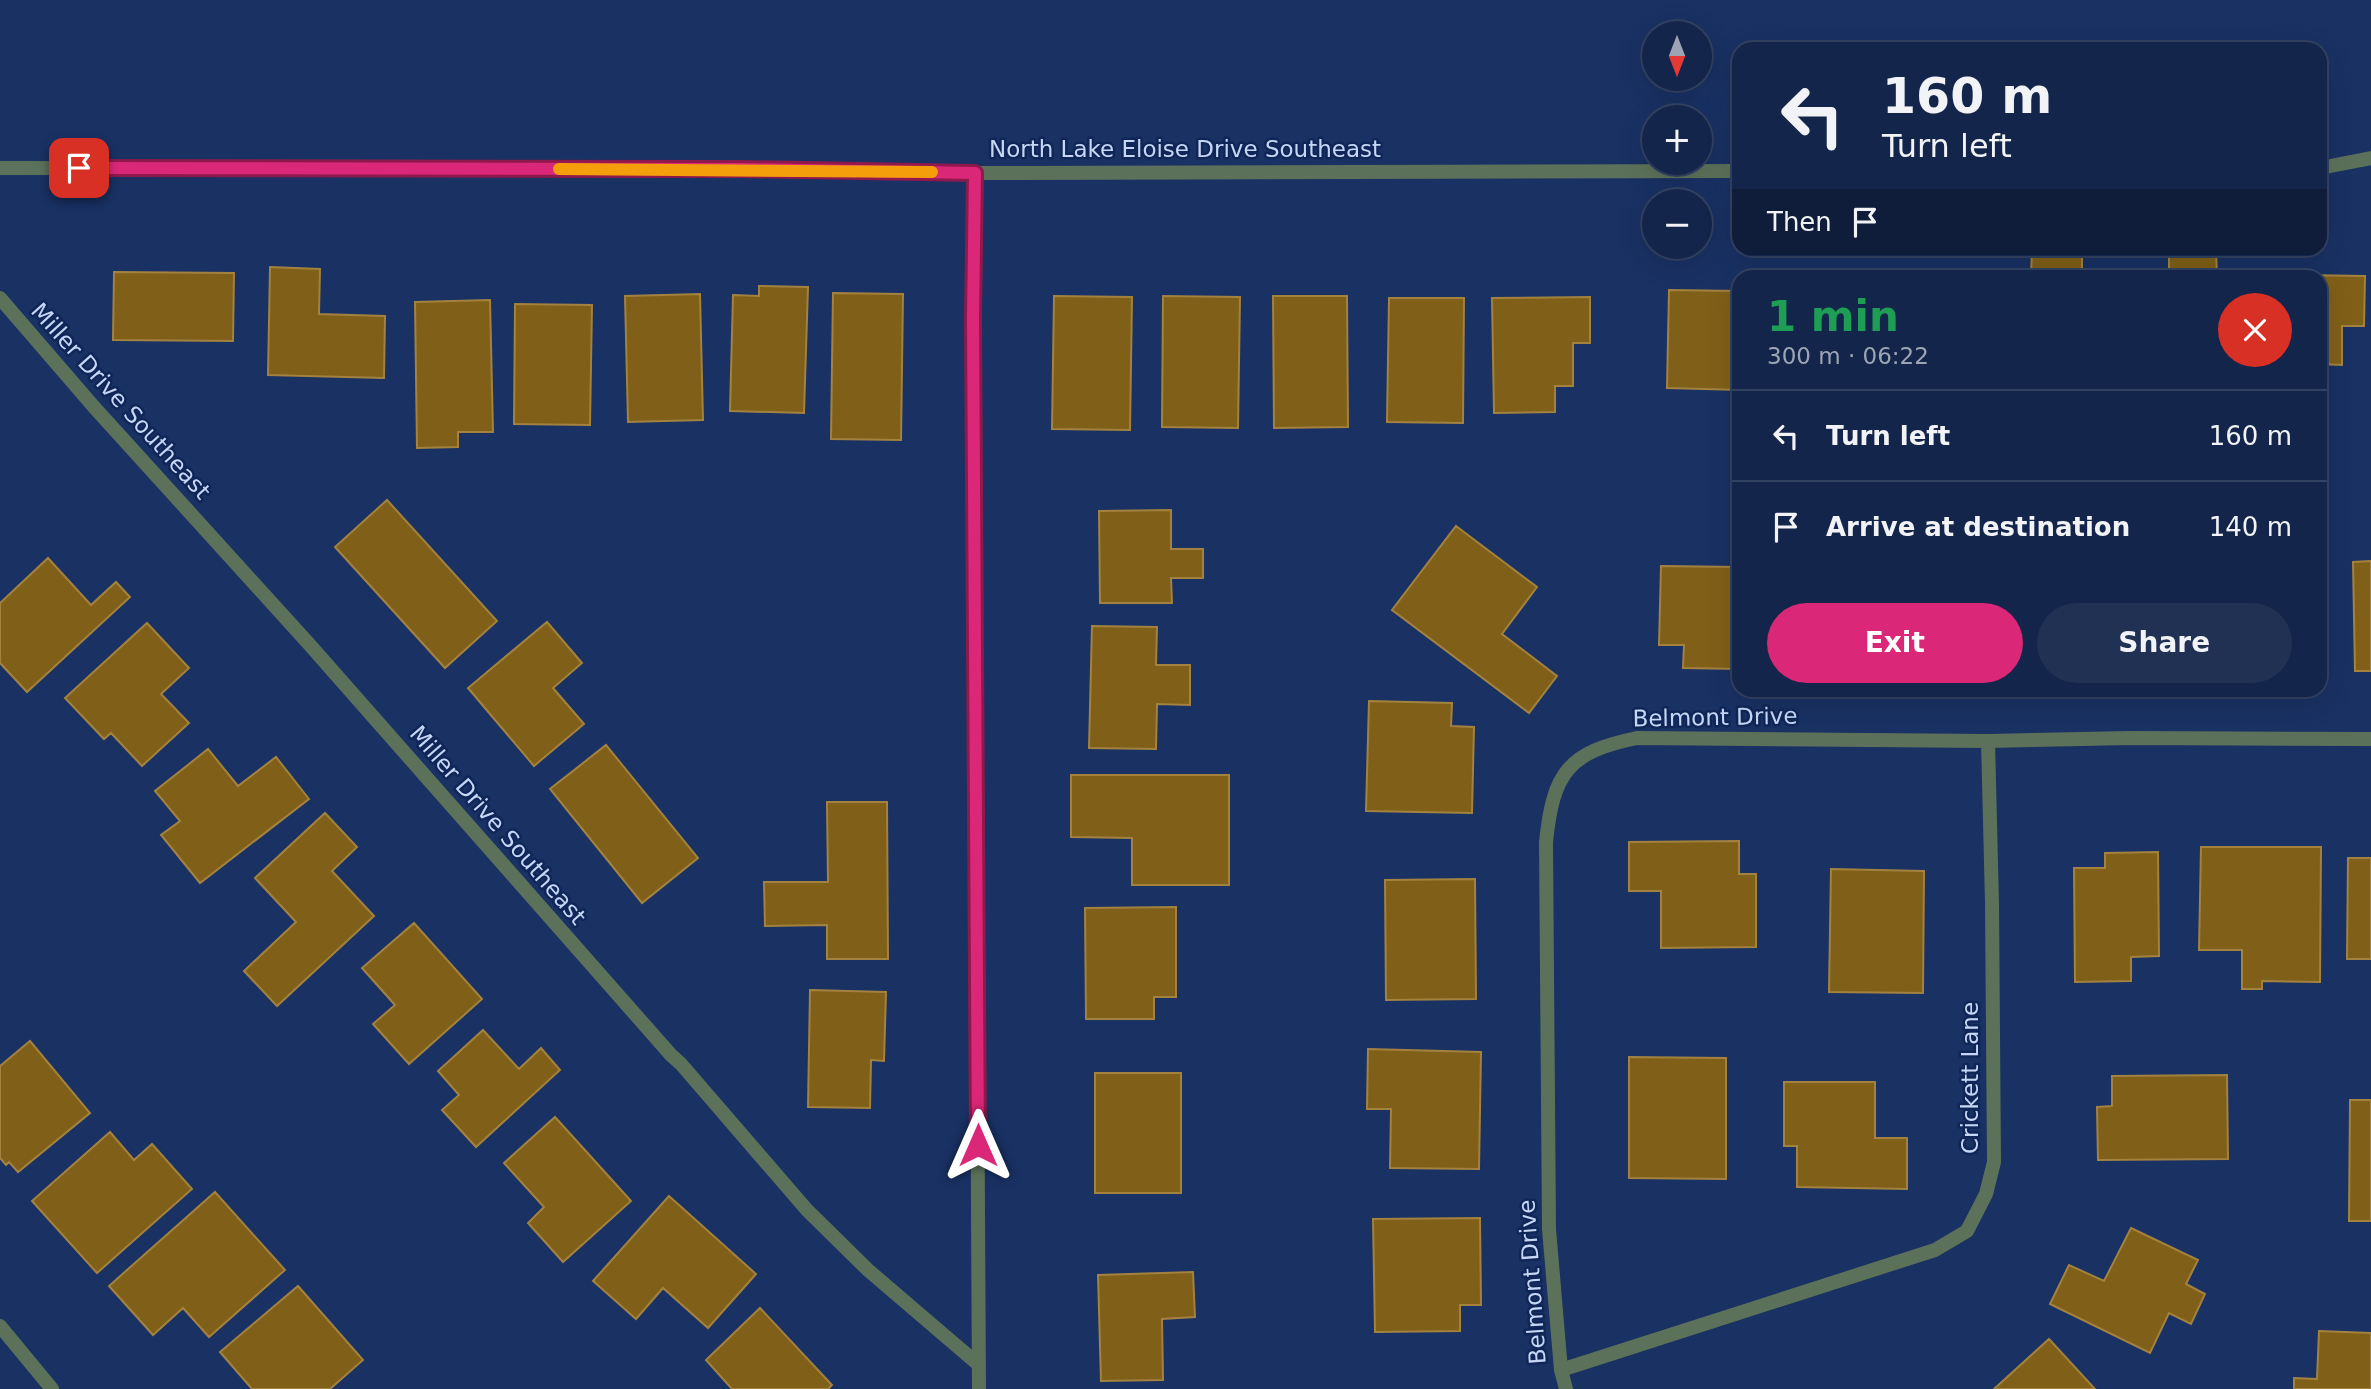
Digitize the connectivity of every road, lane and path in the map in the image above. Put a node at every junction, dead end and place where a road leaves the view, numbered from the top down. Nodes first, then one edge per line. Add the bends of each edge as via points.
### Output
1 (2371, 158) edge
2 (2327, 167) edge
3 (0, 168) edge
4 (1732, 171) edge
5 (975, 173) junction
6 (0, 298) edge
7 (2371, 739) edge
8 (1988, 741) junction
9 (0, 1326) edge
10 (979, 1365) junction
11 (1560, 1370) junction
12 (52, 1389) edge
13 (979, 1389) edge
14 (1566, 1389) edge

1 - 2 street
3 - 5 street, North Lake Eloise Drive Southeast
4 - 5 street, North Lake Eloise Drive Southeast
5 - 10 street
6 - 10 street, Miller Drive Southeast via 807,1210 868,1270
7 - 8 street, Belmont Drive
8 - 11 street, Crickett Lane via 1994,1162 1986,1194 1967,1231 1935,1250
8 - 11 street, Belmont Drive via 1637,738 1580,757 1564,775 1550,805 1546,842 1549,1229
9 - 12 street
10 - 13 street
11 - 14 street, Belmont Drive

